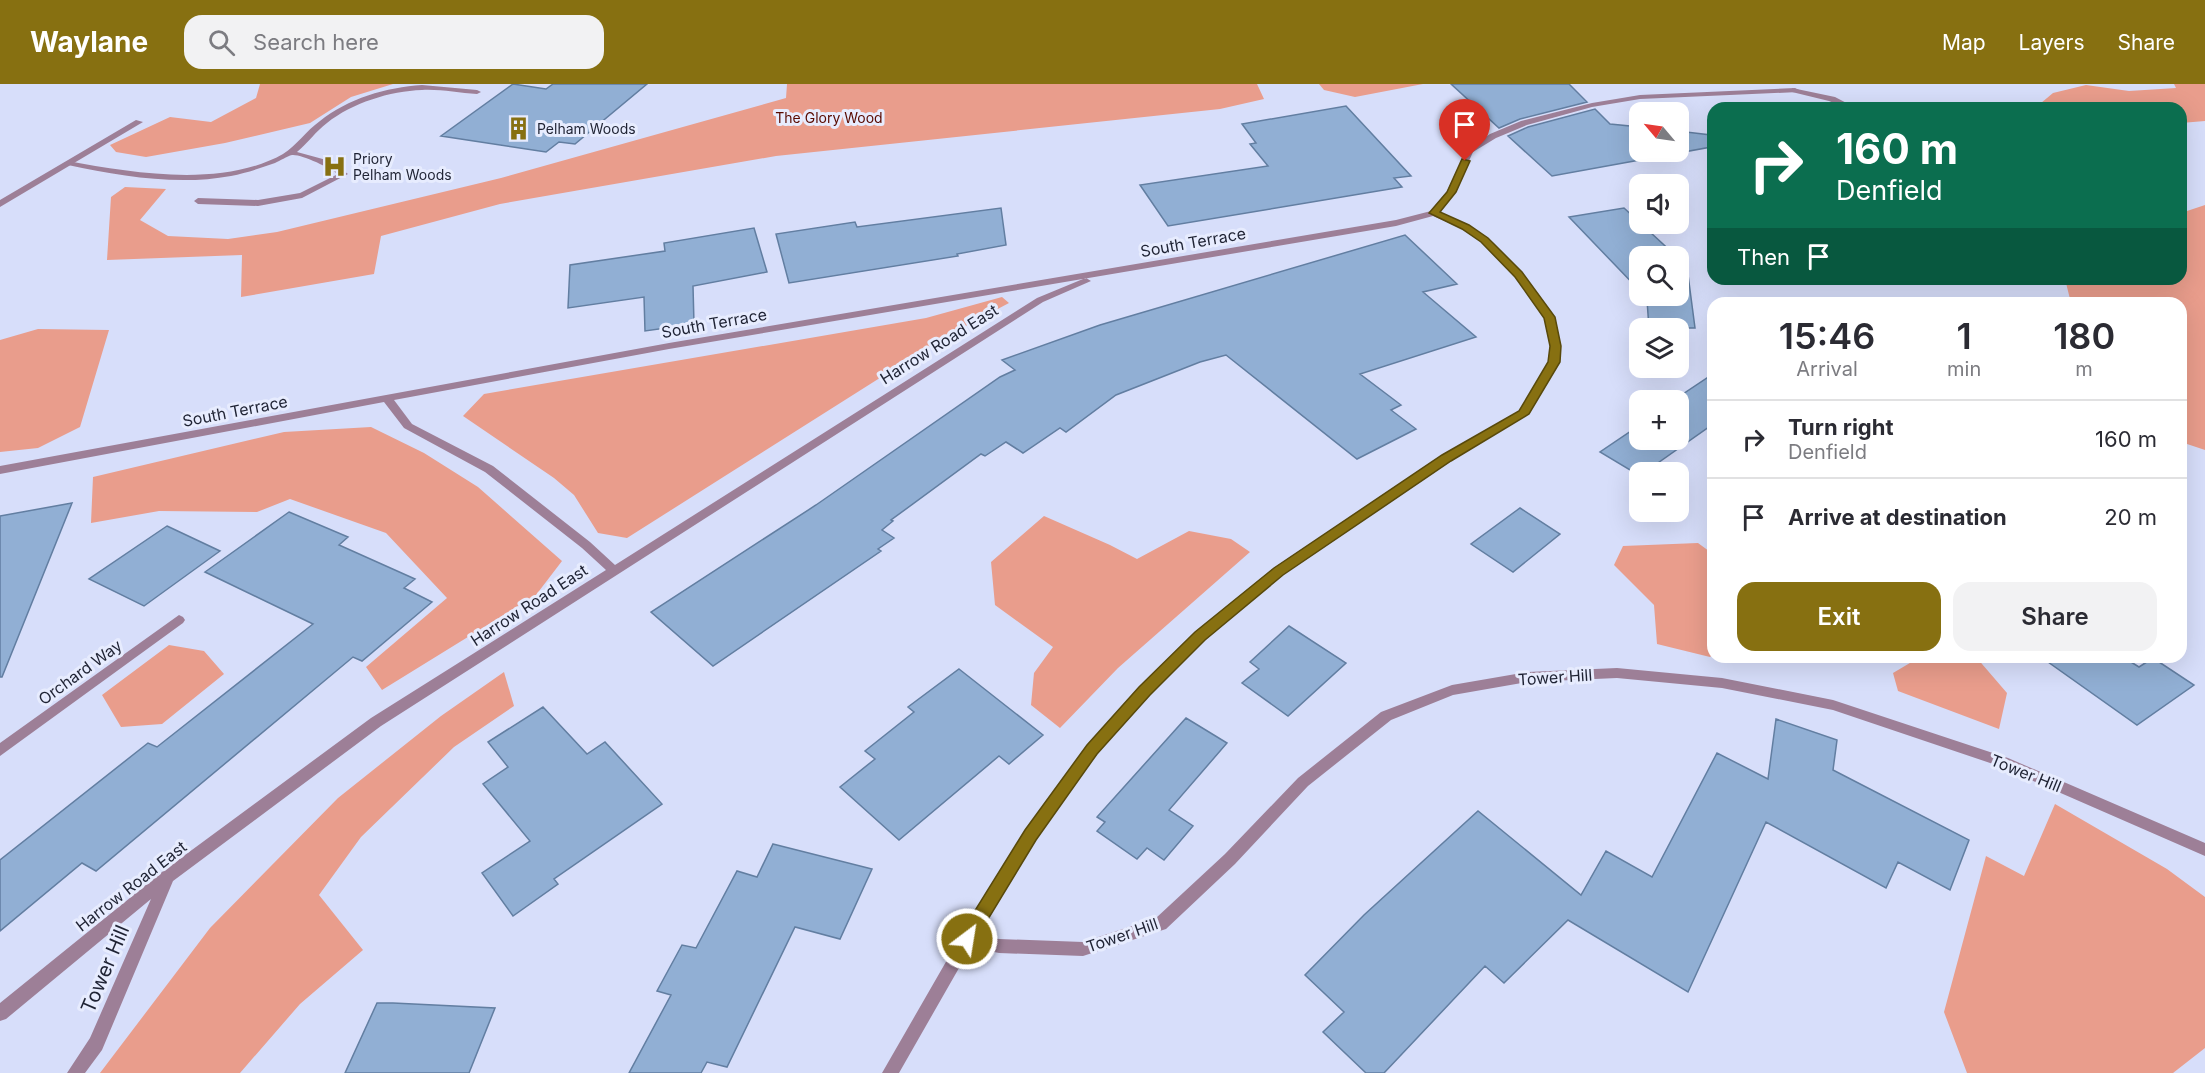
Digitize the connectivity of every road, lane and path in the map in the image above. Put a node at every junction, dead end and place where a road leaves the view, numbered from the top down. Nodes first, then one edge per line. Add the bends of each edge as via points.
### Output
1 (414, 86) edge
2 (477, 92) dead end
3 (1839, 102) edge
4 (138, 122) dead end
5 (290, 152) junction
6 (68, 163) junction
7 (198, 201) dead end
8 (0, 204) edge
9 (1434, 213) junction
10 (1107, 272) junction
11 (386, 397) junction
12 (0, 470) edge
13 (613, 570) junction
14 (179, 620) dead end
15 (0, 750) edge
16 (2205, 850) edge
17 (167, 877) junction
18 (967, 939) junction
19 (0, 1013) edge
20 (75, 1073) edge
21 (890, 1073) edge

1 - 2 street
1 - 5 street via 357,102 323,121 305,143
3 - 9 street via 1795,90 1640,97 1524,123 1470,151 1451,192
4 - 6 street
5 - 6 street via 236,171 171,178 114,173
5 - 7 street via 327,163 344,174 302,195 258,203
6 - 8 street
9 - 10 street, South Terrace via 1396,223
9 - 18 street via 1484,240 1518,274 1549,317 1554,362 1523,414 1446,458 1278,572 1200,636 1092,750 1030,835
10 - 11 street, South Terrace
10 - 13 street, Harrow Road East via 1040,300
11 - 12 street, South Terrace
11 - 13 street via 408,426 489,469
13 - 17 street, Harrow Road East via 376,722
14 - 15 street, Orchard Way
16 - 18 street, Tower Hill via 2003,762 1833,705 1722,682 1617,673 1528,677 1452,690 1386,716 1303,782 1161,924 1083,949 999,946
17 - 19 street, Harrow Road East
17 - 20 street, Tower Hill via 96,1044
18 - 21 street

